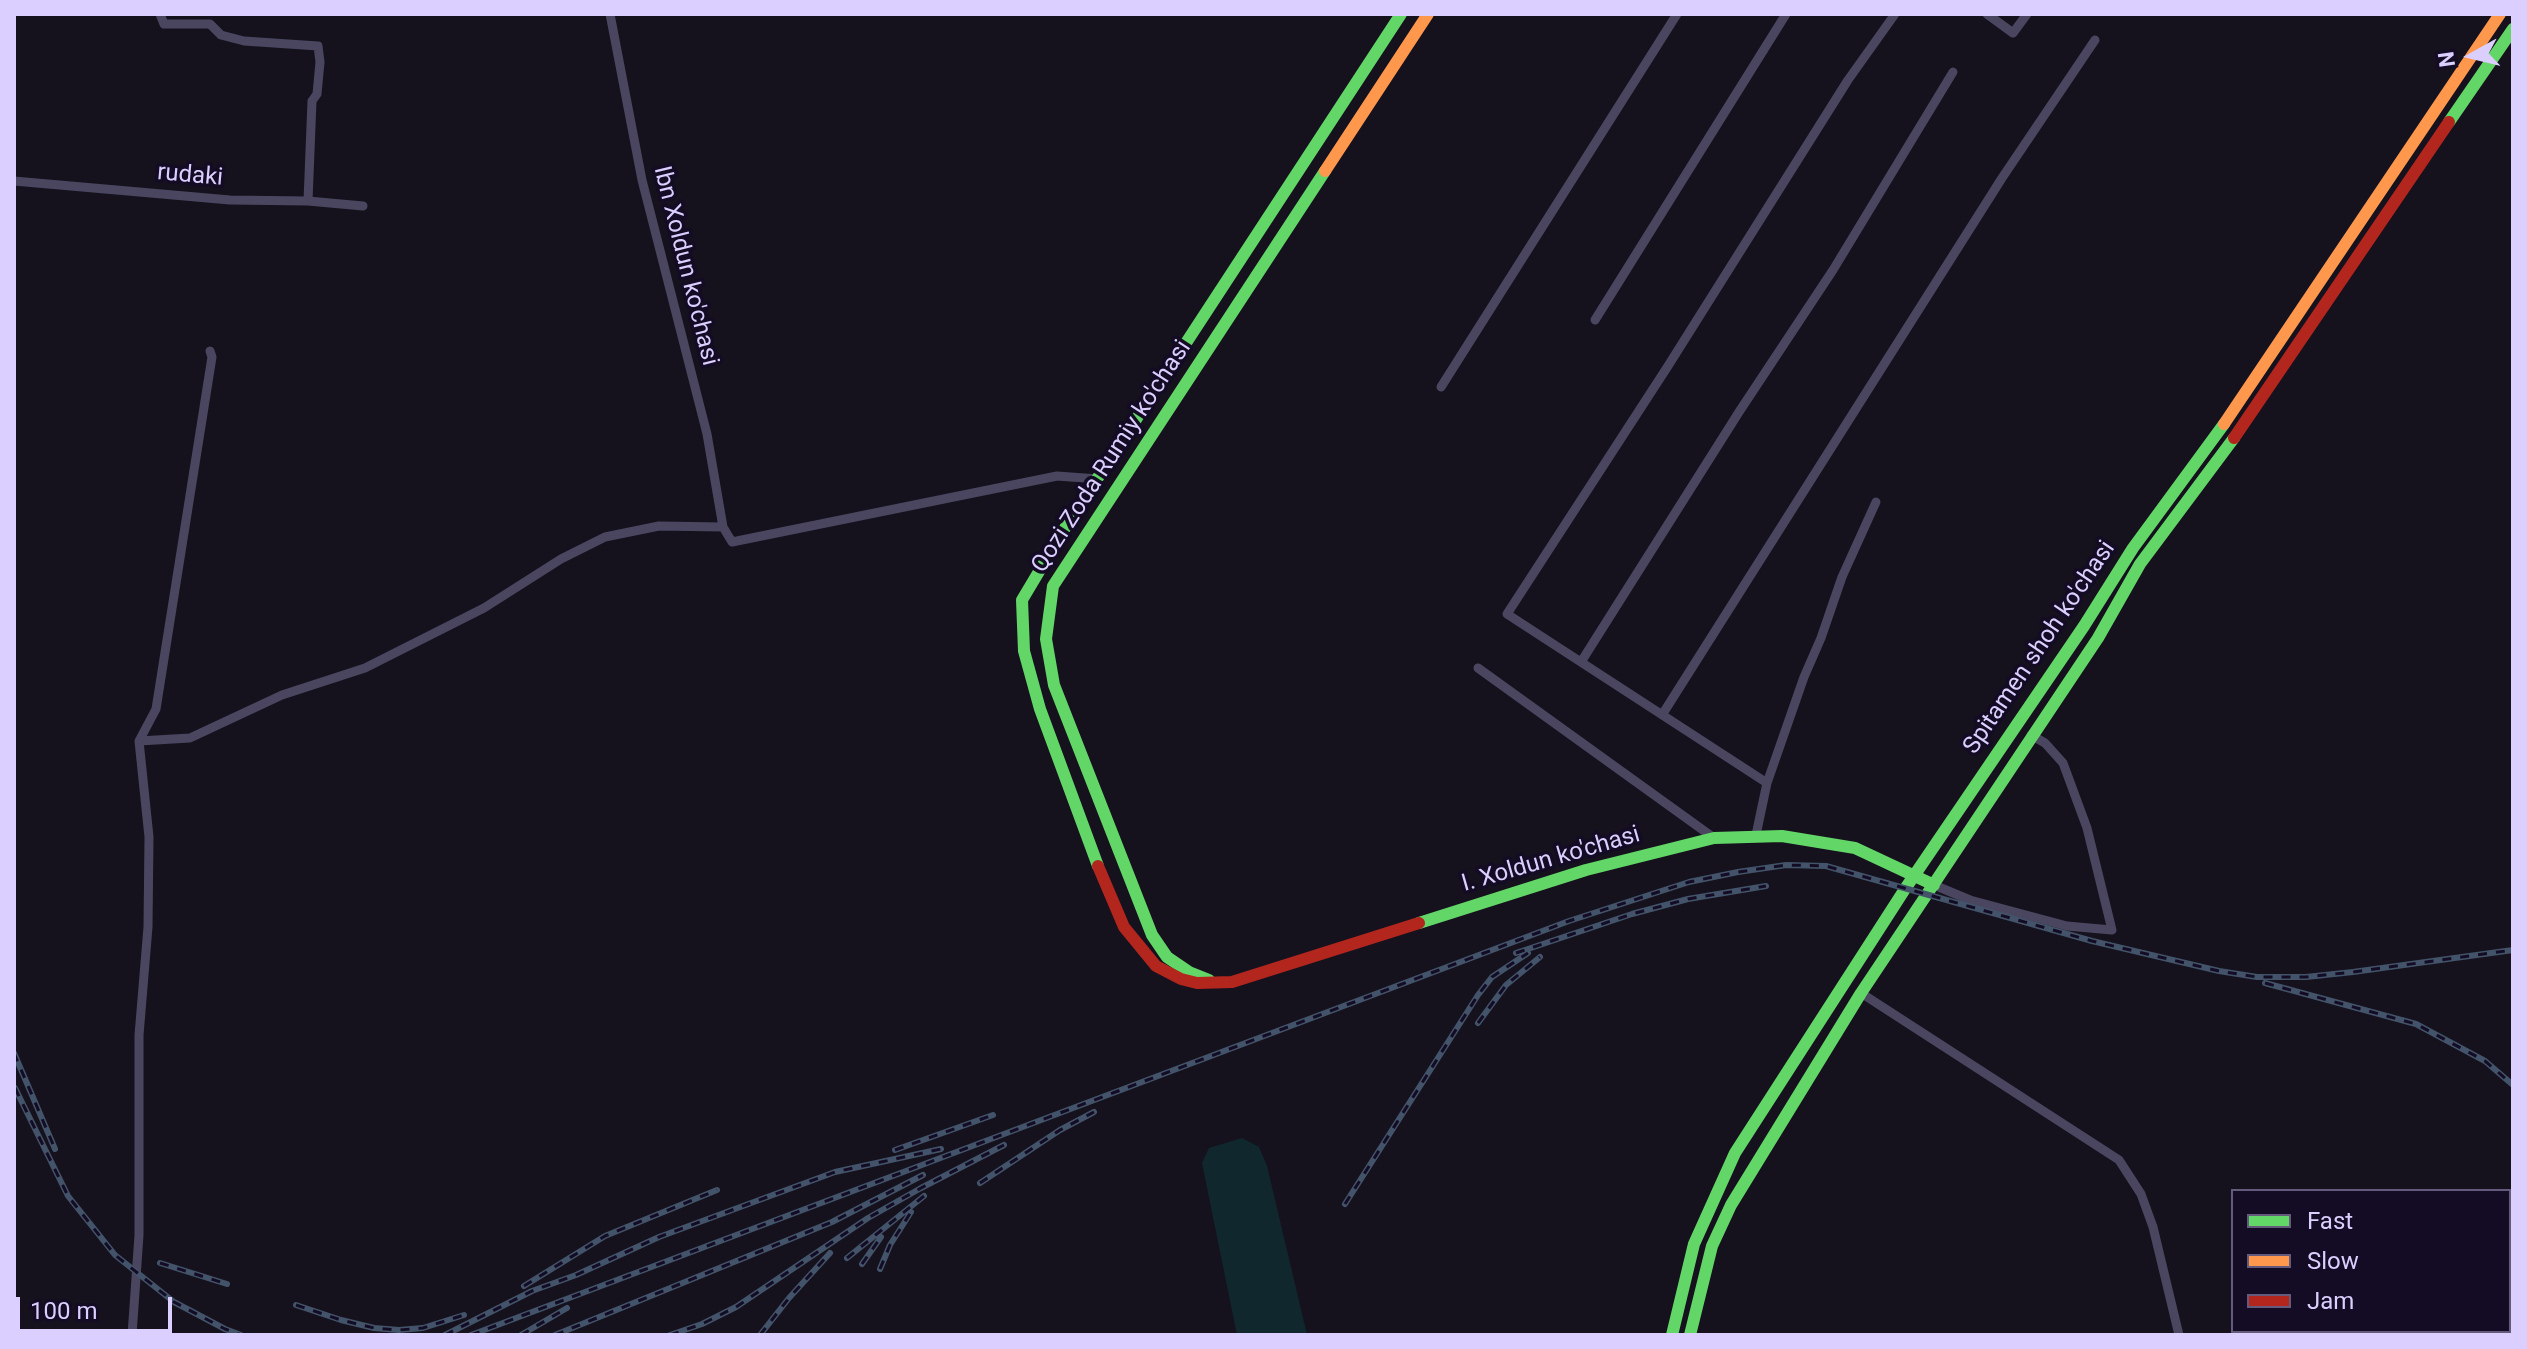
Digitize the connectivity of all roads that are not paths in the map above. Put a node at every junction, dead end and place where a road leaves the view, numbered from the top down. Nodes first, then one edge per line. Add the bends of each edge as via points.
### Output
1 (160, 14) edge
2 (610, 14) edge
3 (1401, 14) edge
4 (1428, 14) edge
5 (1677, 14) edge
6 (1786, 14) edge
7 (1895, 14) edge
8 (1987, 14) edge
9 (2027, 14) edge
10 (2500, 14) edge
11 (2513, 29) edge
12 (2095, 40) dead end
13 (1953, 72) dead end
14 (14, 181) edge
15 (308, 201) junction
16 (363, 206) dead end
17 (1595, 320) dead end
18 (210, 351) dead end
19 (1441, 387) dead end
20 (1098, 479) junction
21 (1876, 502) dead end
22 (723, 527) junction
23 (1581, 662) junction
24 (1478, 668) dead end
25 (1662, 715) junction
26 (2031, 735) junction
27 (139, 741) junction
28 (1767, 783) junction
29 (1756, 835) junction
30 (1714, 838) junction
31 (1915, 874) junction
32 (1934, 885) junction
33 (1181, 979) joint
34 (1216, 983) junction
35 (1861, 993) junction
36 (132, 1335) edge
37 (1672, 1335) edge
38 (1690, 1335) edge
39 (2179, 1335) edge

1 - 15 street via 164,24 210,24 221,35 244,41 318,46
2 - 22 street, Ibn Xoldun ko'chasi via 642,180 707,434
3 - 20 main road, Qozi Zoda Rumiy ko'chasi
4 - 34 main road, Qozi Zoda Rumiy ko'chasi via 1053,586 1046,639 1054,685 1152,935 1176,965
5 - 19 street
6 - 17 street
7 - 23 street via 1507,614
8 - 9 street via 2013,33
10 - 31 main road, Spitamen shoh ko'chasi
11 - 26 main road, Spitamen shoh ko'chasi via 2227,448 2140,564 2098,638
12 - 25 street
13 - 23 street via 1833,270
14 - 15 street, rudaki via 230,200
15 - 16 street, rudaki
18 - 27 street via 156,709
20 - 22 street via 1057,476 732,542
20 - 33 main road, Qozi Zoda Rumiy ko'chasi via 1022,600 1024,651 1063,775 1114,907 1147,957
21 - 28 street via 1842,577
22 - 27 street via 659,526 605,537 484,608 365,668 282,695 190,738
23 - 25 street
24 - 30 street
25 - 28 street
26 - 32 main road, Spitamen shoh ko'chasi
26 - 32 street via 2063,763 2087,828 2112,930 2067,926
27 - 36 street via 149,837
28 - 29 street
29 - 30 main road, I. Xoldun ko'chasi
29 - 31 main road, I. Xoldun ko'chasi via 1855,848
30 - 34 main road, I. Xoldun ko'chasi via 1586,870
31 - 32 main road, I. Xoldun ko'chasi
31 - 37 main road, Spitamen shoh ko'chasi via 1735,1153 1694,1244
32 - 35 main road, Spitamen shoh ko'chasi
33 - 34 main road, I. Xoldun ko'chasi
35 - 38 main road, Spitamen shoh ko'chasi via 1731,1205 1712,1246
35 - 39 street via 2119,1160 2141,1194 2153,1227

